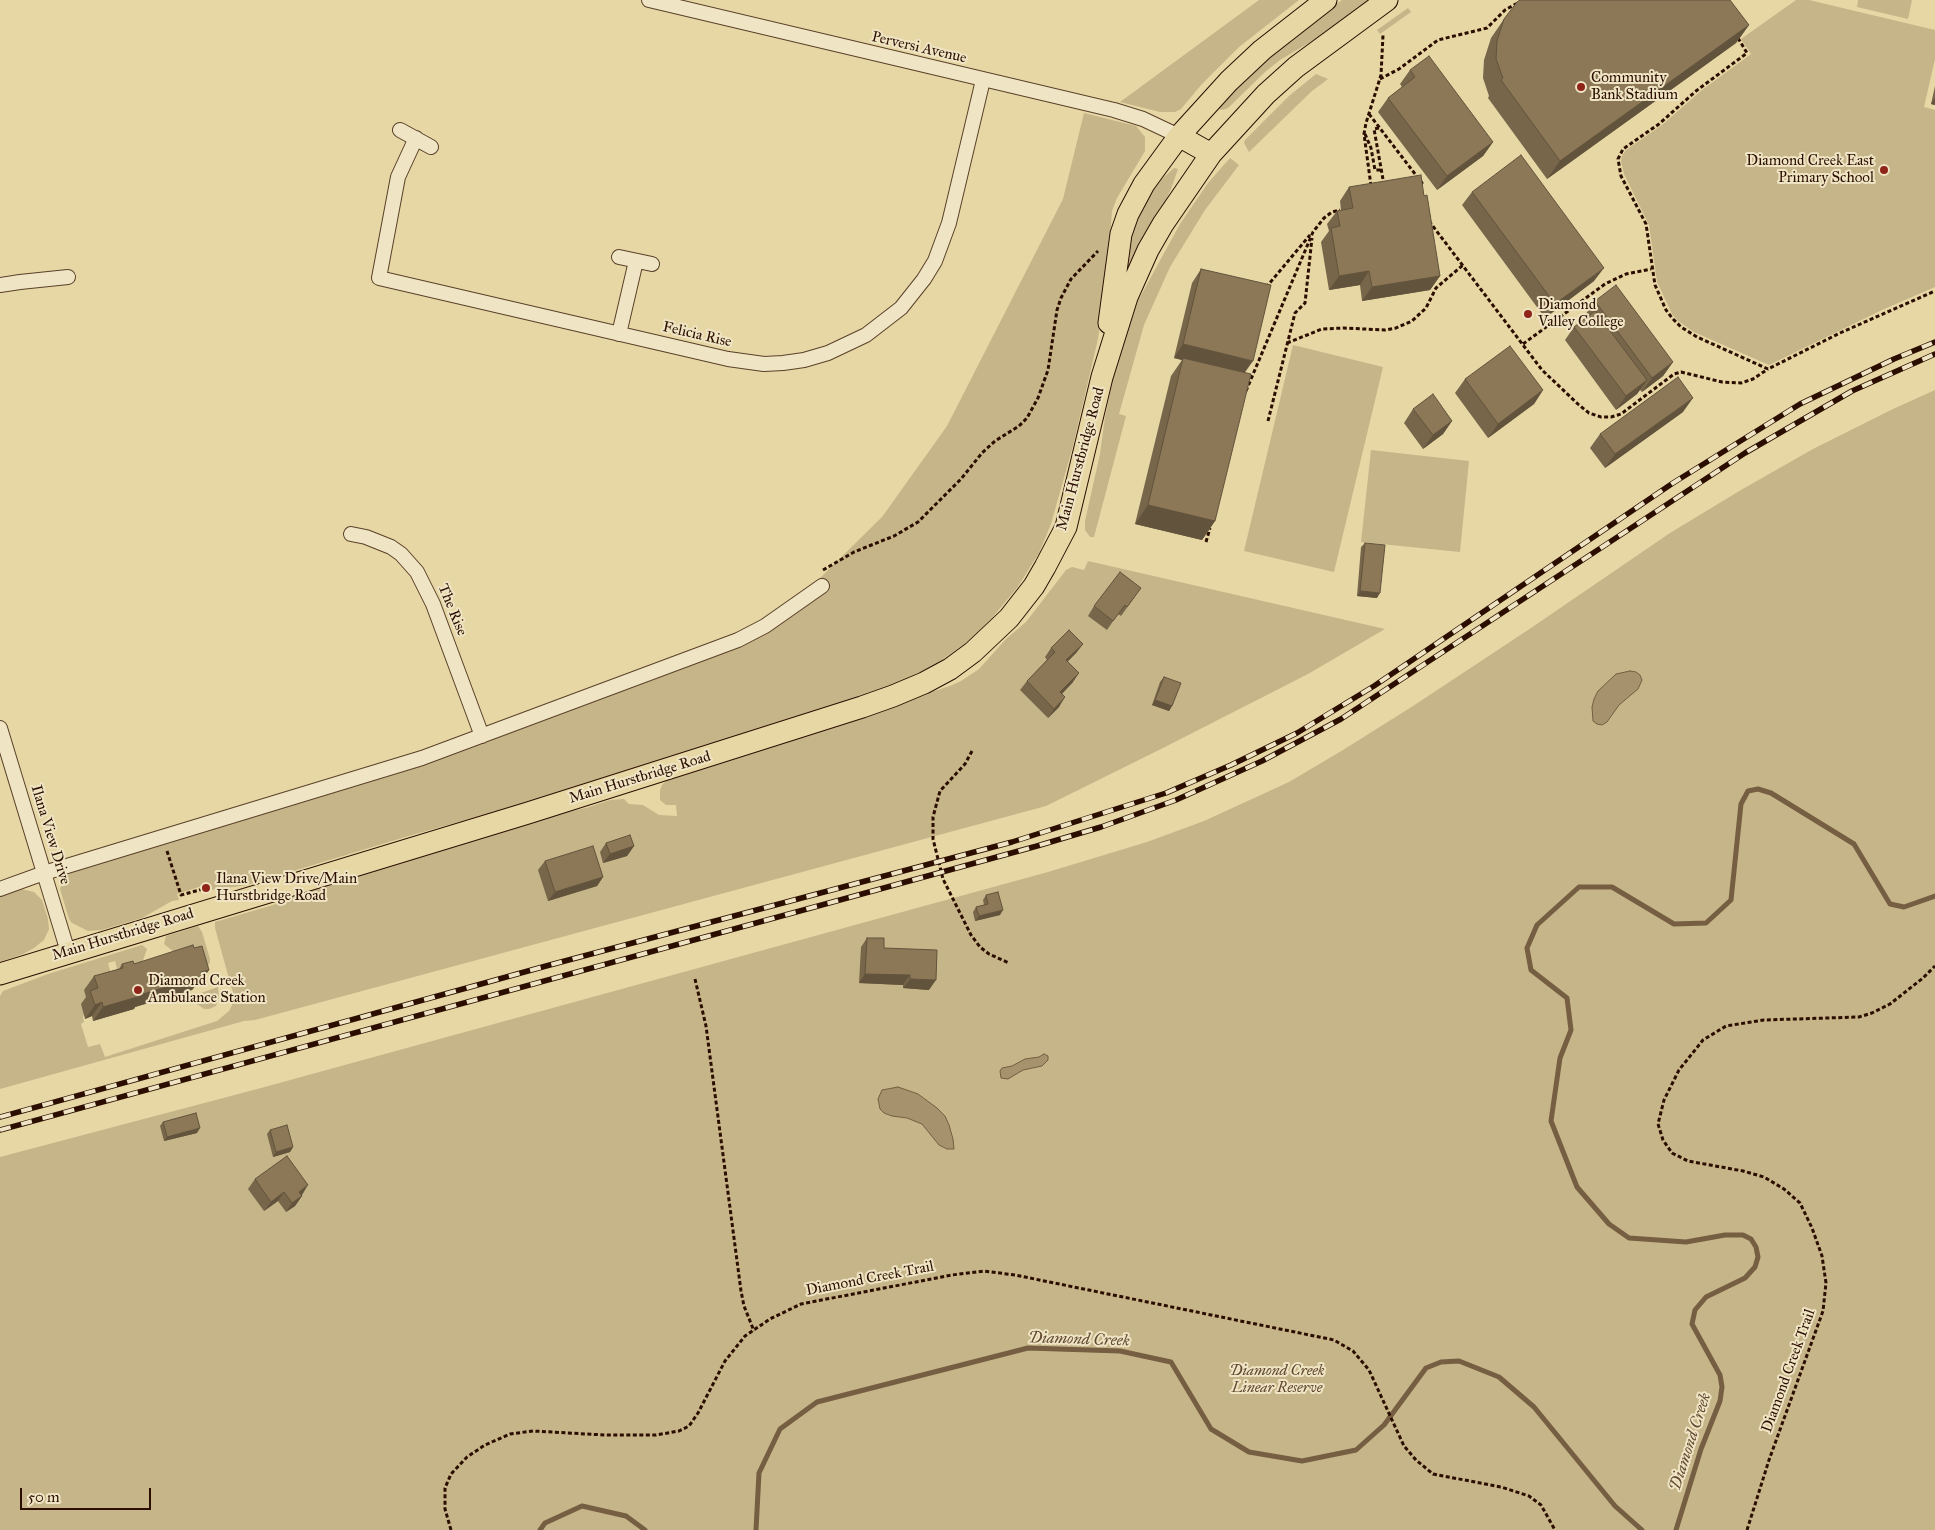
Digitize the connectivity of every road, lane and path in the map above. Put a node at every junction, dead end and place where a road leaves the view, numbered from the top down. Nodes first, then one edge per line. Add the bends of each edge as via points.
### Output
1 (649, 0) edge
2 (1326, 0) edge
3 (1387, 0) edge
4 (1523, 0) edge
5 (1739, 32) edge
6 (1383, 35) dead end
7 (983, 80) junction
8 (1380, 80) junction
9 (1368, 114) junction
10 (1379, 128) junction
11 (400, 130) dead end
12 (1364, 134) junction
13 (1179, 136) junction
14 (416, 138) junction
15 (431, 147) dead end
16 (1210, 154) junction
17 (1381, 170) junction
18 (1417, 188) edge
19 (1385, 193) edge
20 (1373, 195) edge
21 (1341, 210) edge
22 (1428, 220) edge
23 (1312, 232) junction
24 (1098, 251) dead end
25 (619, 257) dead end
26 (636, 261) junction
27 (652, 264) dead end
28 (1463, 265) junction
29 (1652, 269) junction
30 (68, 277) dead end
31 (0, 285) edge
32 (1935, 291) edge
33 (1266, 294) edge
34 (619, 334) junction
35 (1287, 344) junction
36 (1523, 344) junction
37 (1768, 369) junction
38 (1102, 377) junction
39 (1243, 387) edge
40 (1268, 421) dead end
41 (1211, 524) edge
42 (351, 534) dead end
43 (1206, 542) dead end
44 (819, 580) joint
45 (0, 728) edge
46 (482, 736) junction
47 (972, 751) dead end
48 (163, 837) junction
49 (44, 873) junction
50 (207, 888) dead end
51 (0, 889) edge
52 (68, 952) junction
53 (1009, 963) dead end
54 (1935, 966) edge
55 (0, 974) edge
56 (694, 979) dead end
57 (754, 1330) junction
58 (451, 1530) edge
59 (1555, 1530) edge
60 (1747, 1530) edge

1 - 7 street, Perversi Avenue
2 - 13 main road, Main Hurstbridge Road via 1228,81
3 - 16 main road, Main Hurstbridge Road via 1266,94
4 - 8 path via 1505,10 1488,28 1438,40
5 - 29 path via 1738,40 1747,53 1620,153 1619,170 1646,224
6 - 8 path
7 - 13 street, Perversi Avenue via 1123,112
7 - 34 street, Felicia Rise via 949,223 935,261 901,308 866,335 828,354 764,364
8 - 9 path
9 - 10 path
9 - 12 path
10 - 17 path via 1374,129
10 - 18 path via 1422,183
11 - 14 street
12 - 17 path via 1371,148 1374,170
12 - 20 path
13 - 16 main road
13 - 38 main road, Main Hurstbridge Road via 1144,184 1123,224
14 - 15 street
14 - 34 street, Felicia Rise via 398,176 379,278
16 - 38 main road, Main Hurstbridge Road via 1148,250 1127,297
17 - 19 path
21 - 23 path via 1324,218
22 - 28 path
23 - 33 path via 1268,285
23 - 35 path via 1305,303 1295,313
23 - 39 path via 1242,397
24 - 44 path via 1071,278 1061,298 1048,370 1038,398 1026,418 982,452 961,479 918,522 854,552
25 - 26 street
26 - 27 street
26 - 34 street
28 - 35 path via 1436,288 1426,308 1412,321 1385,330 1322,330
28 - 36 path
29 - 36 path via 1626,274 1605,284
29 - 37 path via 1666,310 1681,327
30 - 31 street
32 - 37 path
35 - 40 path
36 - 37 path via 1553,381 1579,405 1600,417 1621,414 1674,374 1688,373 1722,382 1742,383
38 - 52 main road, Main Hurstbridge Road via 1066,527 1020,604 997,630 950,669 862,707
41 - 43 path
42 - 46 street, The Rise via 391,547 417,572 433,604
44 - 46 street via 765,626 738,640
45 - 49 street, Ilana View Drive
46 - 48 street via 401,765
47 - 53 path via 965,764 940,791 933,816 933,839 943,879 971,936 989,954
48 - 49 street
48 - 50 path via 181,895
49 - 51 street
49 - 52 street, Ilana View Drive
52 - 55 main road, Main Hurstbridge Road
54 - 60 path, Diamond Creek Trail via 1890,1004 1859,1017 1764,1020 1726,1026 1703,1040 1679,1070 1664,1100 1658,1124 1672,1153 1688,1161 1764,1177 1784,1189 1800,1203 1822,1256 1826,1283 1823,1311
56 - 57 path via 706,1026 741,1291
57 - 58 path, Diamond Creek Trail via 725,1361 689,1426 679,1431 605,1435 533,1431 510,1434 485,1445 467,1457 451,1474 445,1488 445,1509
57 - 59 path, Diamond Creek Trail via 801,1304 984,1271 1334,1340 1353,1351 1373,1377 1404,1446 1416,1460 1433,1474 1502,1487 1530,1496 1541,1505

